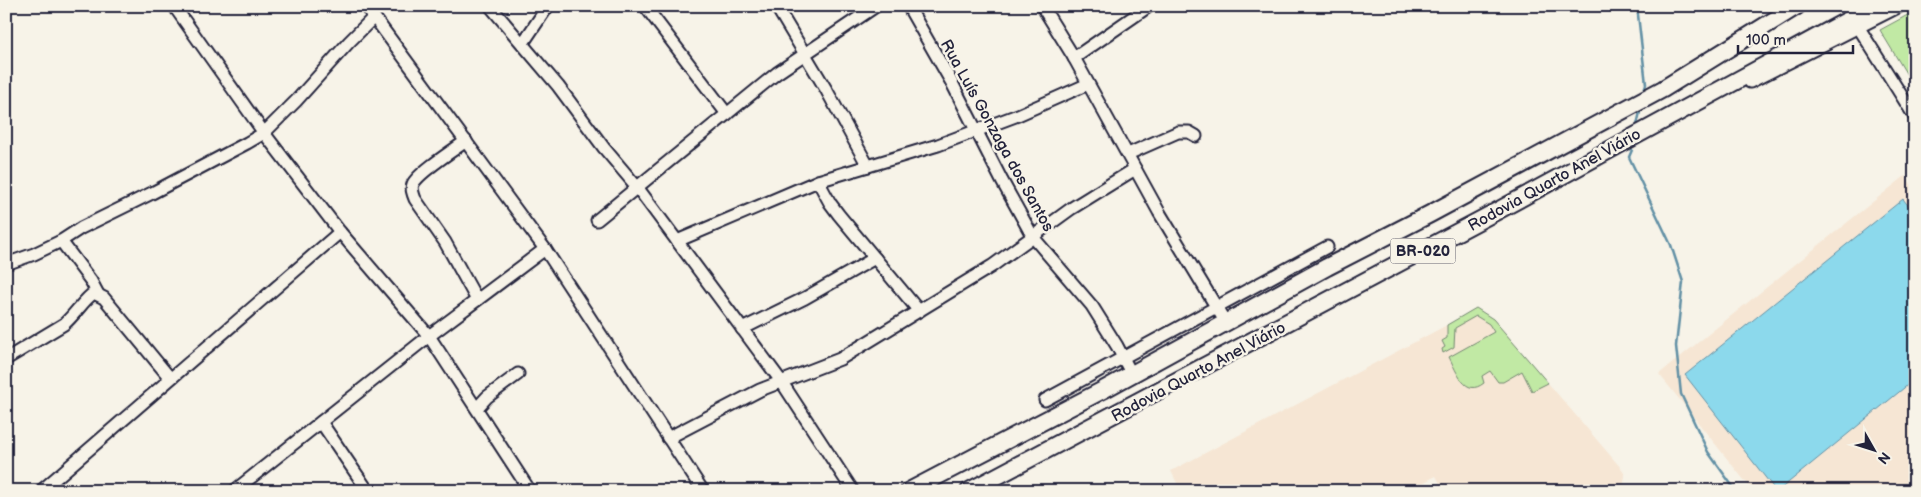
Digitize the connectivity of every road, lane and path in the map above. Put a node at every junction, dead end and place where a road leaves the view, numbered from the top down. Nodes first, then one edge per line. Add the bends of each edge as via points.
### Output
1 (174, 6) edge
2 (366, 6) edge
3 (490, 6) edge
4 (548, 6) edge
5 (645, 6) edge
6 (776, 6) edge
7 (876, 6) edge
8 (908, 6) edge
9 (1042, 6) edge
10 (1149, 6) edge
11 (1797, 6) edge
12 (1874, 6) edge
13 (1900, 6) edge
14 (374, 17) junction
15 (1858, 28) junction
16 (522, 42) junction
17 (805, 54) junction
18 (1074, 58) junction
19 (1088, 84) junction
20 (727, 114) junction
21 (1915, 118) edge
22 (976, 131) junction
23 (264, 133) junction
24 (1196, 136) dead end
25 (466, 141) junction
26 (1624, 141) junction
27 (1128, 154) junction
28 (868, 166) junction
29 (1135, 169) junction
30 (818, 181) junction
31 (637, 187) junction
32 (1430, 214) junction
33 (597, 220) dead end
34 (340, 232) junction
35 (1033, 237) junction
36 (1446, 238) junction
37 (61, 241) junction
38 (677, 241) junction
39 (1327, 247) dead end
40 (544, 249) junction
41 (875, 258) junction
42 (6, 264) edge
43 (98, 294) junction
44 (477, 300) junction
45 (1217, 307) junction
46 (919, 311) junction
47 (1226, 323) junction
48 (742, 329) junction
49 (429, 336) junction
50 (1124, 358) junction
51 (6, 359) edge
52 (518, 374) dead end
53 (1132, 375) junction
54 (170, 378) junction
55 (780, 381) junction
56 (1103, 390) junction
57 (1045, 400) dead end
58 (477, 408) junction
59 (1116, 414) junction
60 (321, 422) junction
61 (668, 438) junction
62 (41, 491) edge
63 (234, 491) edge
64 (368, 491) edge
65 (530, 491) edge
66 (703, 491) edge
67 (853, 491) edge
68 (909, 491) edge
69 (969, 491) edge

1 - 23 street
2 - 14 street
3 - 16 street
4 - 16 street
5 - 20 street
6 - 17 street
7 - 17 street
8 - 22 street, Rua Luís Gonzaga dos Santos
9 - 18 street
10 - 18 street
11 - 32 highway, Rodovia Quarto Anel Viário / BR-020 via 1663,89
12 - 26 highway, Rodovia Quarto Anel Viário / BR-020
13 - 15 street
14 - 23 street
14 - 25 street
15 - 21 street
15 - 26 street
16 - 31 street
17 - 20 street
17 - 28 street
18 - 19 street
19 - 22 street
19 - 27 street
20 - 31 street
22 - 28 street
22 - 35 street, Rua Luís Gonzaga dos Santos
23 - 34 street
23 - 37 street
24 - 27 street via 1178,132
25 - 40 street
25 - 44 street via 419,177 412,185 412,192
26 - 36 highway, Rodovia Quarto Anel Viário / BR-020
27 - 29 street
28 - 30 street
29 - 35 street
29 - 45 street
30 - 38 street
30 - 41 street via 830,204
31 - 33 street
31 - 38 street
32 - 36 highway
32 - 47 highway, Rodovia Quarto Anel Viário / BR-020
34 - 49 street
34 - 54 street
35 - 46 street
35 - 50 street, Rua Luís Gonzaga dos Santos via 1092,306
36 - 59 highway, Rodovia Quarto Anel Viário / BR-020
37 - 42 street
37 - 43 street
38 - 48 street
39 - 45 street
40 - 44 street
40 - 61 street
41 - 46 street
41 - 48 street
43 - 51 street via 91,295 73,318
43 - 54 street
44 - 49 street
45 - 47 street
45 - 50 street
46 - 55 street via 840,359
47 - 53 highway, Rodovia Quarto Anel Viário / BR-020
48 - 55 street
49 - 58 street
49 - 60 street
50 - 53 street, Rua Luís Gonzaga dos Santos
50 - 57 street
52 - 58 street
53 - 56 highway, Rodovia Quarto Anel Viário / BR-020
54 - 62 street
55 - 61 street
55 - 67 street
56 - 59 highway
56 - 68 highway, Rodovia Quarto Anel Viário / BR-020
58 - 65 street
59 - 69 highway, Rodovia Quarto Anel Viário / BR-020
60 - 63 street
60 - 64 street
61 - 66 street

